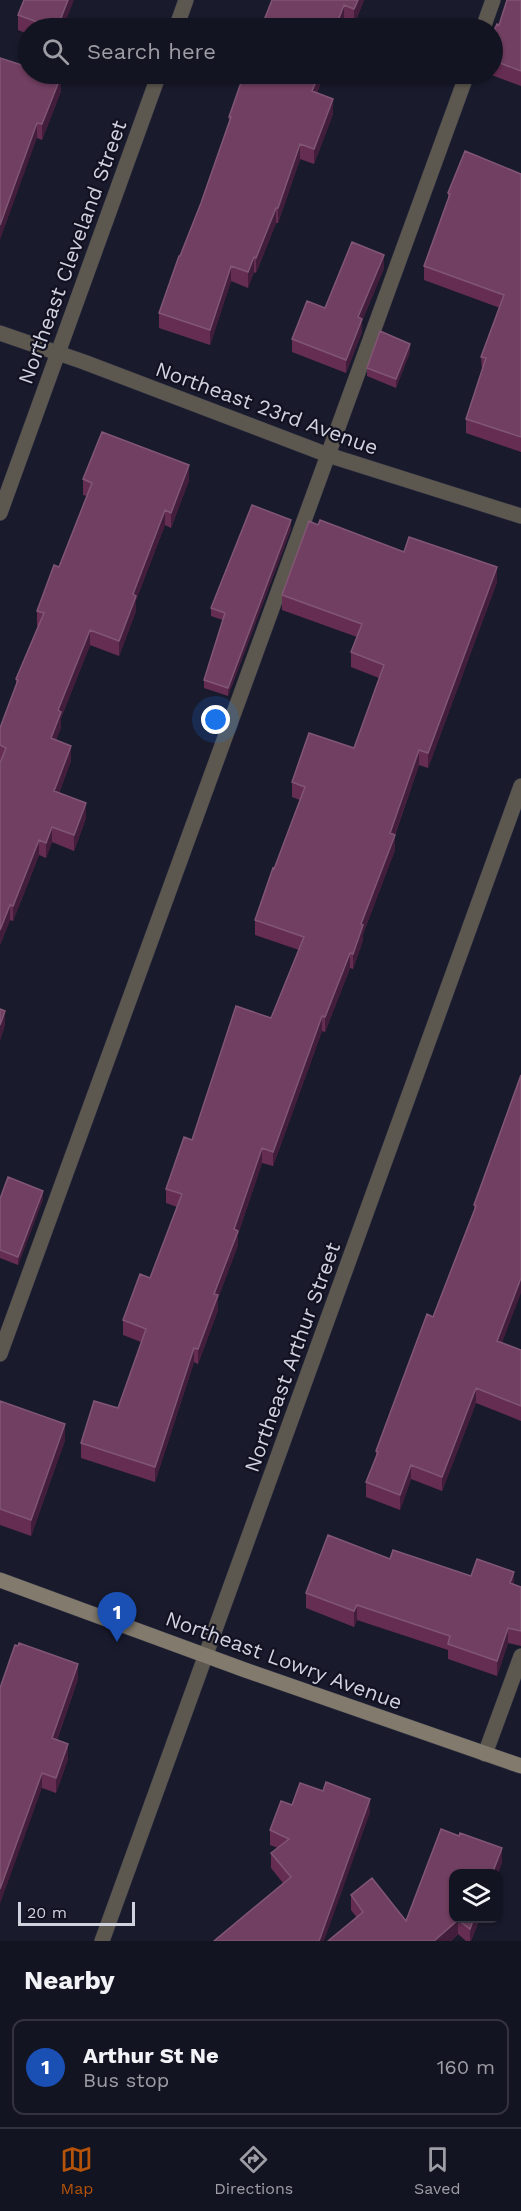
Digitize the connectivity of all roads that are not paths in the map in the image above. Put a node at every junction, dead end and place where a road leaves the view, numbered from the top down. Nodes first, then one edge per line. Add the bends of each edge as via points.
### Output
1 (186, 0) edge
2 (494, 0) edge
3 (180, 18) edge
4 (487, 18) edge
5 (155, 84) edge
6 (463, 84) edge
7 (0, 333) edge
8 (58, 353) junction
9 (328, 455) junction
10 (0, 513) edge
11 (521, 516) edge
12 (521, 786) edge
13 (0, 1354) edge
14 (0, 1580) edge
15 (206, 1654) junction
16 (521, 1656) edge
17 (485, 1754) junction
18 (521, 1766) edge
19 (102, 1941) edge

1 - 3 street
2 - 4 street
5 - 8 street, Northeast Cleveland Street
6 - 9 street
7 - 8 street, Northeast 23rd Avenue
8 - 9 street, Northeast 23rd Avenue
8 - 10 street, Northeast Cleveland Street
9 - 11 street, Northeast 23rd Avenue
9 - 13 street
12 - 15 street, Northeast Arthur Street
14 - 15 main road, Northeast Lowry Avenue
15 - 17 main road, Northeast Lowry Avenue
15 - 19 street, Northeast Arthur Street
16 - 17 street
17 - 18 main road, Northeast Lowry Avenue

